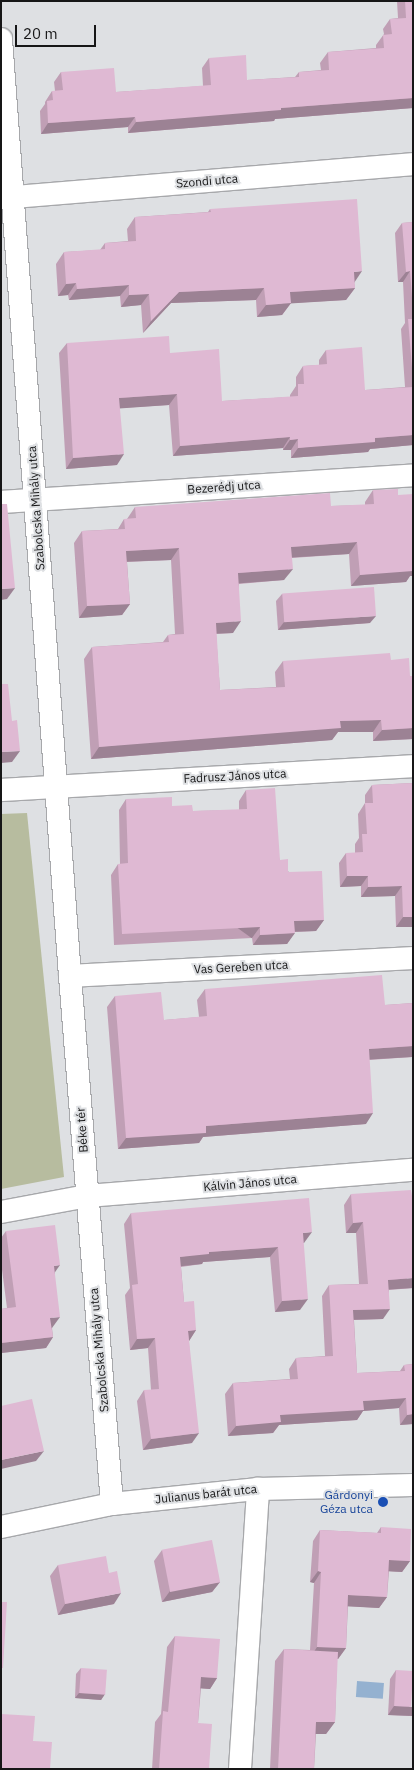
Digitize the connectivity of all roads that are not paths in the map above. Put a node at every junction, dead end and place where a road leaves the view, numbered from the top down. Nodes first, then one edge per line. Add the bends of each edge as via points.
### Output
1 (1, 39) edge
2 (413, 164) edge
3 (7, 197) edge
4 (413, 475) edge
5 (35, 499) junction
6 (1, 502) edge
7 (413, 766) edge
8 (56, 786) junction
9 (1, 790) edge
10 (413, 958) edge
11 (70, 976) junction
12 (413, 1170) edge
13 (87, 1196) junction
14 (1, 1212) edge
15 (413, 1484) edge
16 (258, 1489) junction
17 (112, 1504) junction
18 (1, 1527) edge
19 (240, 1769) edge

1 - 3 street, Szabolcska Mihály utca
2 - 3 street, Szondi utca
3 - 5 street, Szabolcska Mihály utca
4 - 5 street, Bezerédj utca
5 - 6 street, Bezerédj utca
5 - 8 street, Szabolcska Mihály utca
7 - 8 street, Fadrusz János utca
8 - 9 street
8 - 11 street, Szabolcska Mihály utca
10 - 11 street, Vas Gereben utca
11 - 13 street, Béke tér
12 - 13 street, Kálvin János utca
13 - 14 street
13 - 17 street, Szabolcska Mihály utca
15 - 16 street, Julianus barát utca
16 - 17 street, Julianus barát utca
16 - 19 street
17 - 18 street, Julianus barát utca

